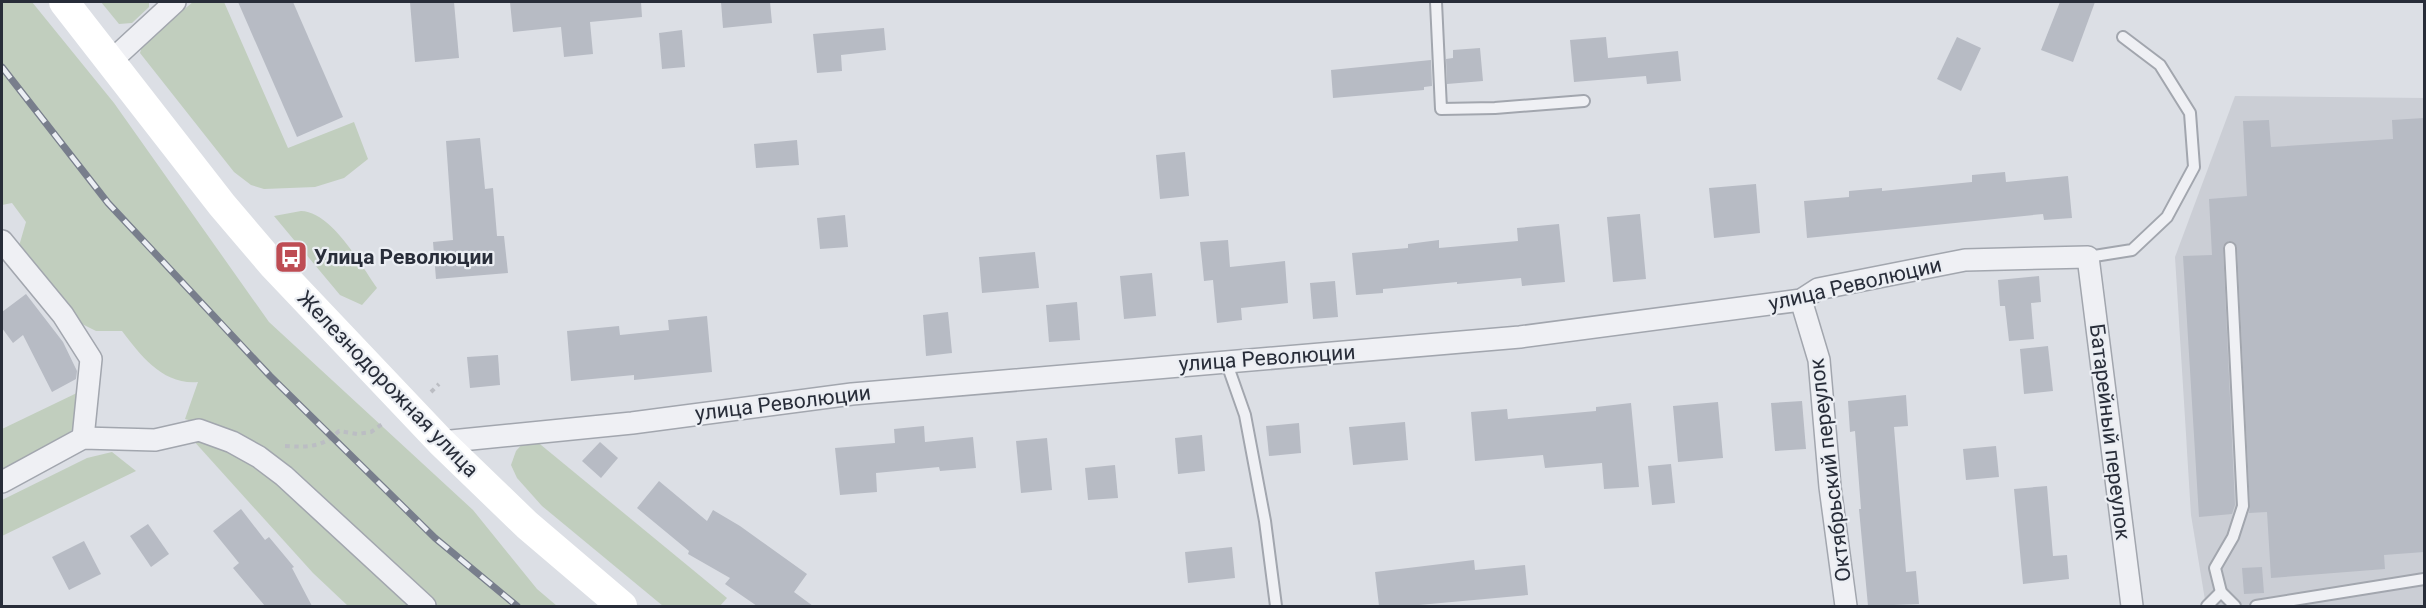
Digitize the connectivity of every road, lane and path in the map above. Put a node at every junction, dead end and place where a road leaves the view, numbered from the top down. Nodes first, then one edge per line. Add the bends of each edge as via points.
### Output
1 (64, 2) edge
2 (175, 2) edge
3 (1436, 2) edge
4 (2123, 37) dead end
5 (111, 61) junction
6 (1584, 101) dead end
7 (2, 241) edge
8 (2230, 248) dead end
9 (2088, 257) junction
10 (1801, 300) junction
11 (1226, 360) junction
12 (439, 384) dead end
13 (411, 410) junction
14 (83, 438) junction
15 (441, 442) junction
16 (280, 445) dead end
17 (2, 482) edge
18 (2424, 579) edge
19 (2221, 592) junction
20 (424, 606) edge
21 (622, 606) edge
22 (1276, 606) edge
23 (1846, 606) edge
24 (2132, 606) edge
25 (2207, 606) edge
26 (2235, 606) edge
27 (2256, 606) edge

1 - 5 main road, Железнодорожная улица
2 - 5 street
3 - 6 lane via 1442,109
4 - 9 lane via 2160,65 2190,113 2194,168 2167,216 2132,250
5 - 13 main road, Железнодорожная улица via 274,266
7 - 14 street via 63,315 91,359
8 - 19 lane via 2243,507 2233,537 2215,568
9 - 10 street, улица Революции via 1965,260 1818,289
9 - 24 street, Батарейный переулок
10 - 11 street, улица Революции via 1520,337
10 - 23 street, Октябрьский переулок via 1819,360
11 - 15 street, улица Революции via 852,394 633,423
11 - 22 lane via 1245,415
12 - 13 path
13 - 15 main road, Железнодорожная улица
13 - 16 path via 371,432 339,431 326,443
14 - 17 street
14 - 20 street via 155,440 199,430 232,442 292,483
15 - 21 main road, Железнодорожная улица via 527,525
18 - 27 lane
19 - 25 lane
19 - 26 lane

